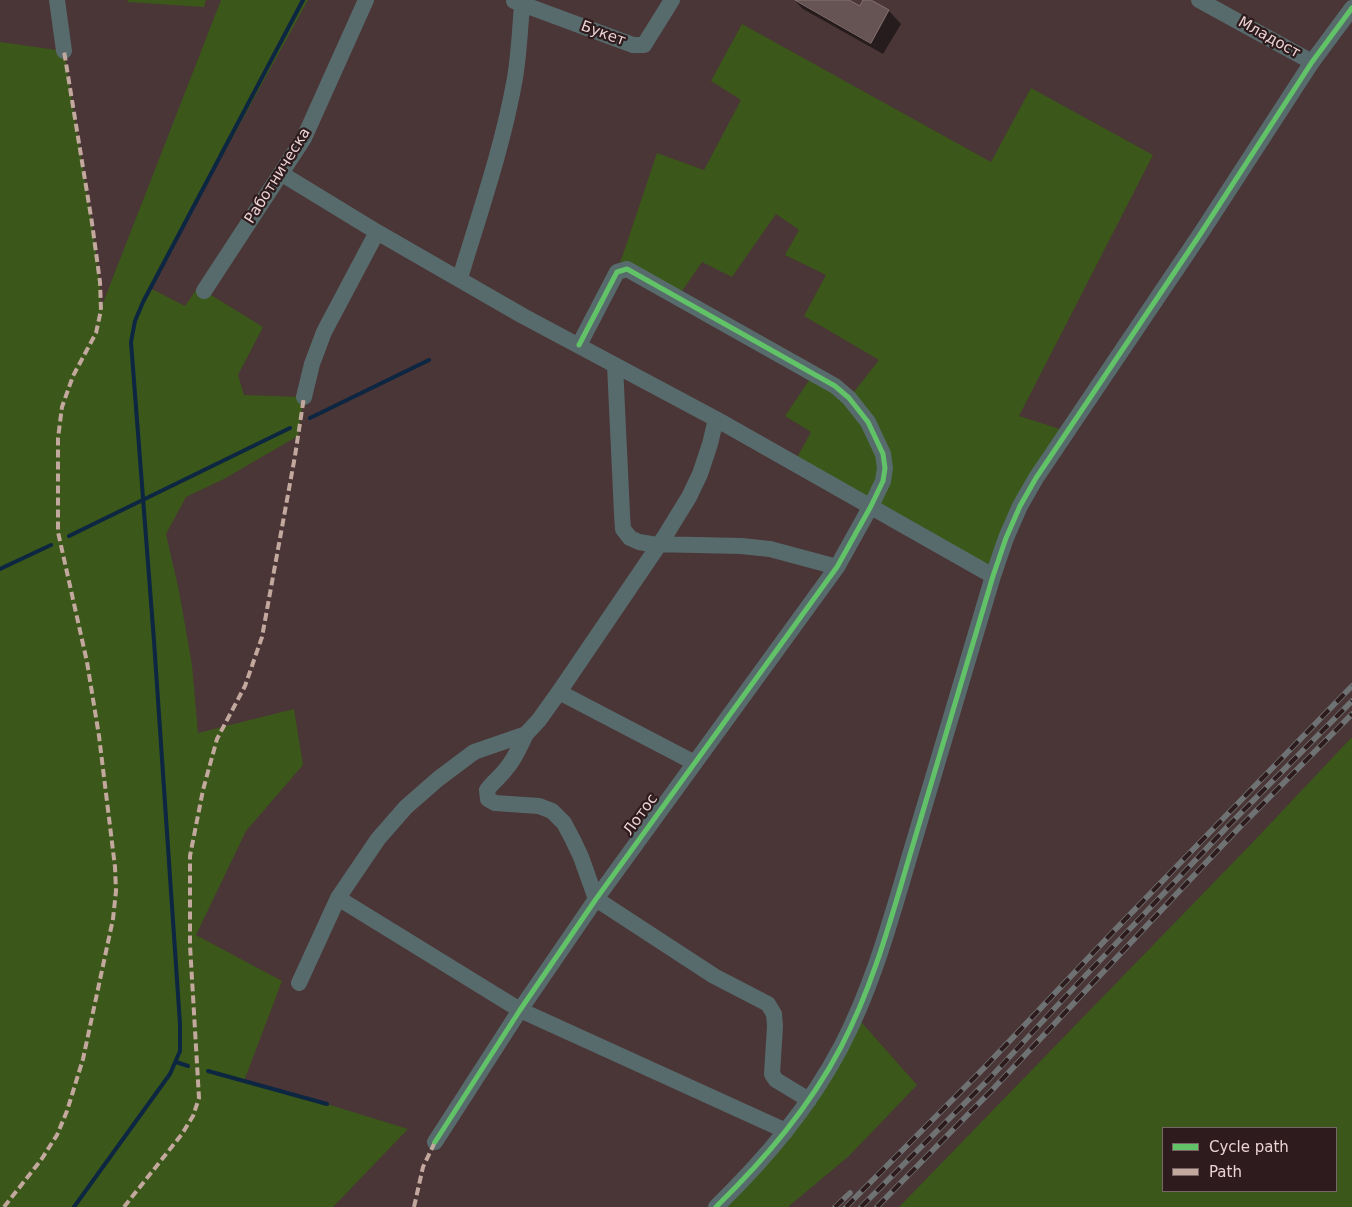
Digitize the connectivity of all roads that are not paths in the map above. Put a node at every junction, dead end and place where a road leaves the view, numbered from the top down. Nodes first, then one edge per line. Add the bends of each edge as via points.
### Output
1 (57, 0) edge
2 (366, 0) edge
3 (672, 0) edge
4 (1199, 0) edge
5 (517, 2) edge
6 (1352, 8) edge
7 (64, 51) dead end
8 (1312, 62) junction
9 (282, 174) junction
10 (378, 232) junction
11 (460, 278) junction
12 (204, 291) dead end
13 (579, 345) junction
14 (615, 365) junction
15 (304, 397) dead end
16 (716, 419) junction
17 (871, 506) junction
18 (658, 545) junction
19 (837, 567) junction
20 (993, 576) junction
21 (559, 692) junction
22 (526, 734) junction
23 (695, 763) junction
24 (338, 898) junction
25 (596, 899) junction
26 (299, 983) dead end
27 (520, 1010) junction
28 (809, 1100) junction
29 (786, 1131) junction
30 (435, 1142) dead end
31 (716, 1207) edge

1 - 7 street
2 - 9 street, Работническа via 304,138
3 - 5 street, Букет via 644,45 633,45
4 - 8 street, Младост
5 - 11 street via 516,76 498,151
6 - 8 street
8 - 20 street via 1202,233 1036,478 1020,506
9 - 10 street
9 - 12 street, Работническа
10 - 11 street
10 - 15 street via 324,332
11 - 13 street
13 - 14 street
13 - 17 street, Лотос via 617,272 627,269 826,380 849,398 868,422 883,454 885,468
14 - 16 street
14 - 18 street via 623,529 630,538
16 - 17 street
16 - 18 street via 700,474
17 - 19 street, Лотос
17 - 20 street
18 - 19 street via 770,549
18 - 21 street
19 - 23 street, Лотос
20 - 28 street via 881,951 856,1016
21 - 22 street
21 - 23 street
22 - 24 street via 474,752 438,779 406,807 378,839
22 - 25 street via 514,759 487,790 488,799 495,803 539,806 552,811 573,840
23 - 25 street, Лотос
24 - 26 street
24 - 27 street
25 - 27 street, Лотос
25 - 28 street via 714,976 768,1004 774,1014 775,1026 772,1074 776,1080
27 - 29 street
27 - 30 street, Лотос
28 - 29 street
29 - 31 street

